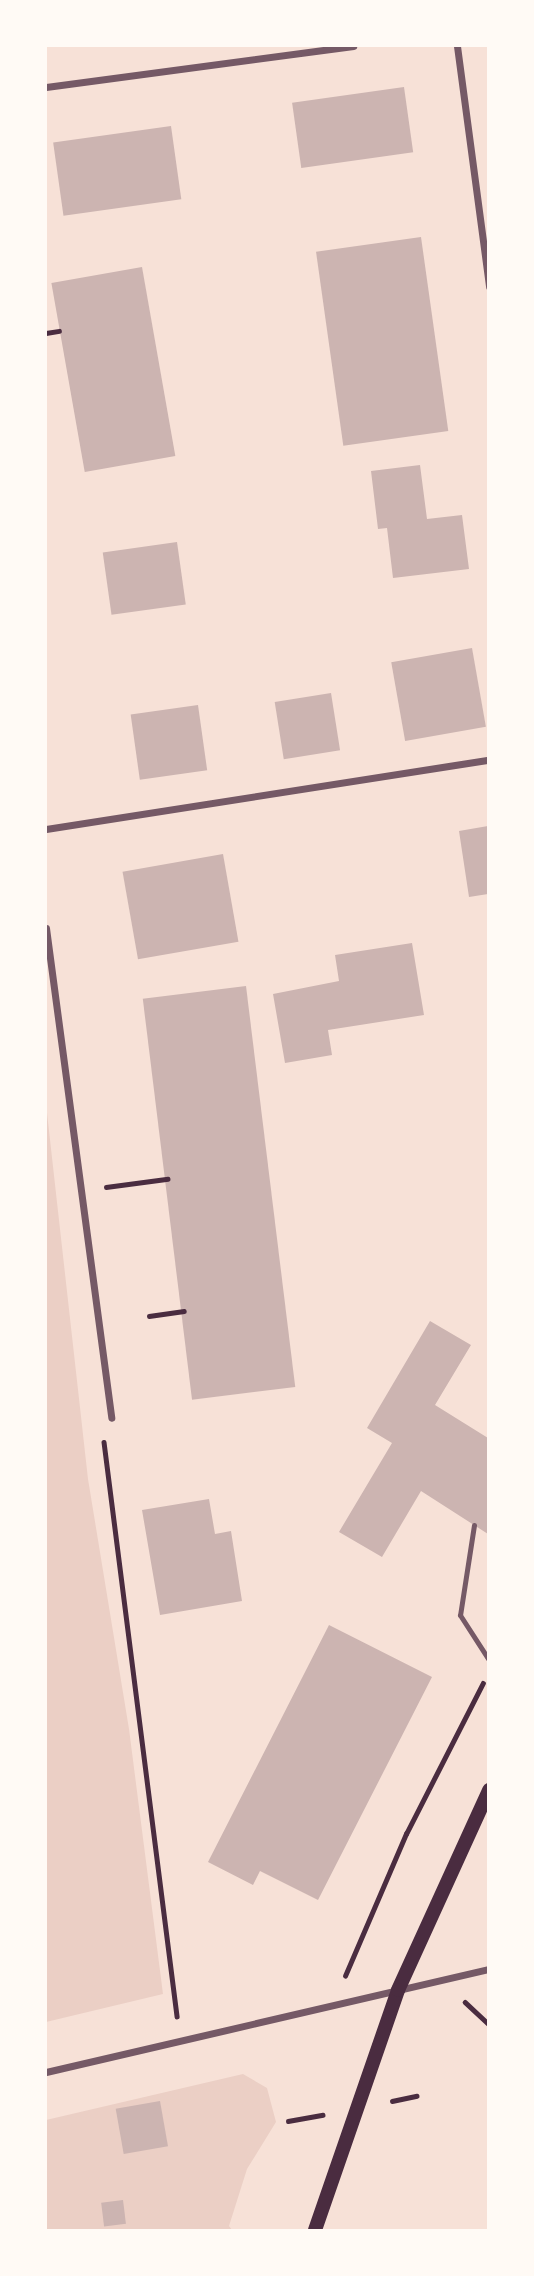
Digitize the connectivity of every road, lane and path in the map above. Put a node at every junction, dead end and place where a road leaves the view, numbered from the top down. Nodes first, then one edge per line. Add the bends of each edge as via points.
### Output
1 (353, 46) edge
2 (457, 46) edge
3 (46, 87) edge
4 (488, 287) edge
5 (59, 331) dead end
6 (46, 333) edge
7 (488, 760) edge
8 (46, 830) edge
9 (46, 928) edge
10 (167, 1179) dead end
11 (100, 1188) dead end
12 (184, 1311) dead end
13 (149, 1316) dead end
14 (111, 1418) joint
15 (474, 1525) dead end
16 (488, 1660) edge
17 (488, 1673) edge
18 (488, 1790) edge
19 (488, 1969) edge
20 (398, 1990) junction
21 (466, 2002) dead end
22 (332, 2006) junction
23 (488, 2024) edge
24 (180, 2042) junction
25 (46, 2071) edge
26 (315, 2231) edge

1 - 3 street
2 - 4 street
5 - 6 path
7 - 8 street
9 - 14 street
10 - 11 path
12 - 13 path
14 - 24 path via 103,1435
15 - 16 lane via 460,1615
17 - 22 path via 406,1834
18 - 20 main road
19 - 20 street
20 - 22 street
20 - 26 main road
21 - 23 path
22 - 24 street
24 - 25 street

